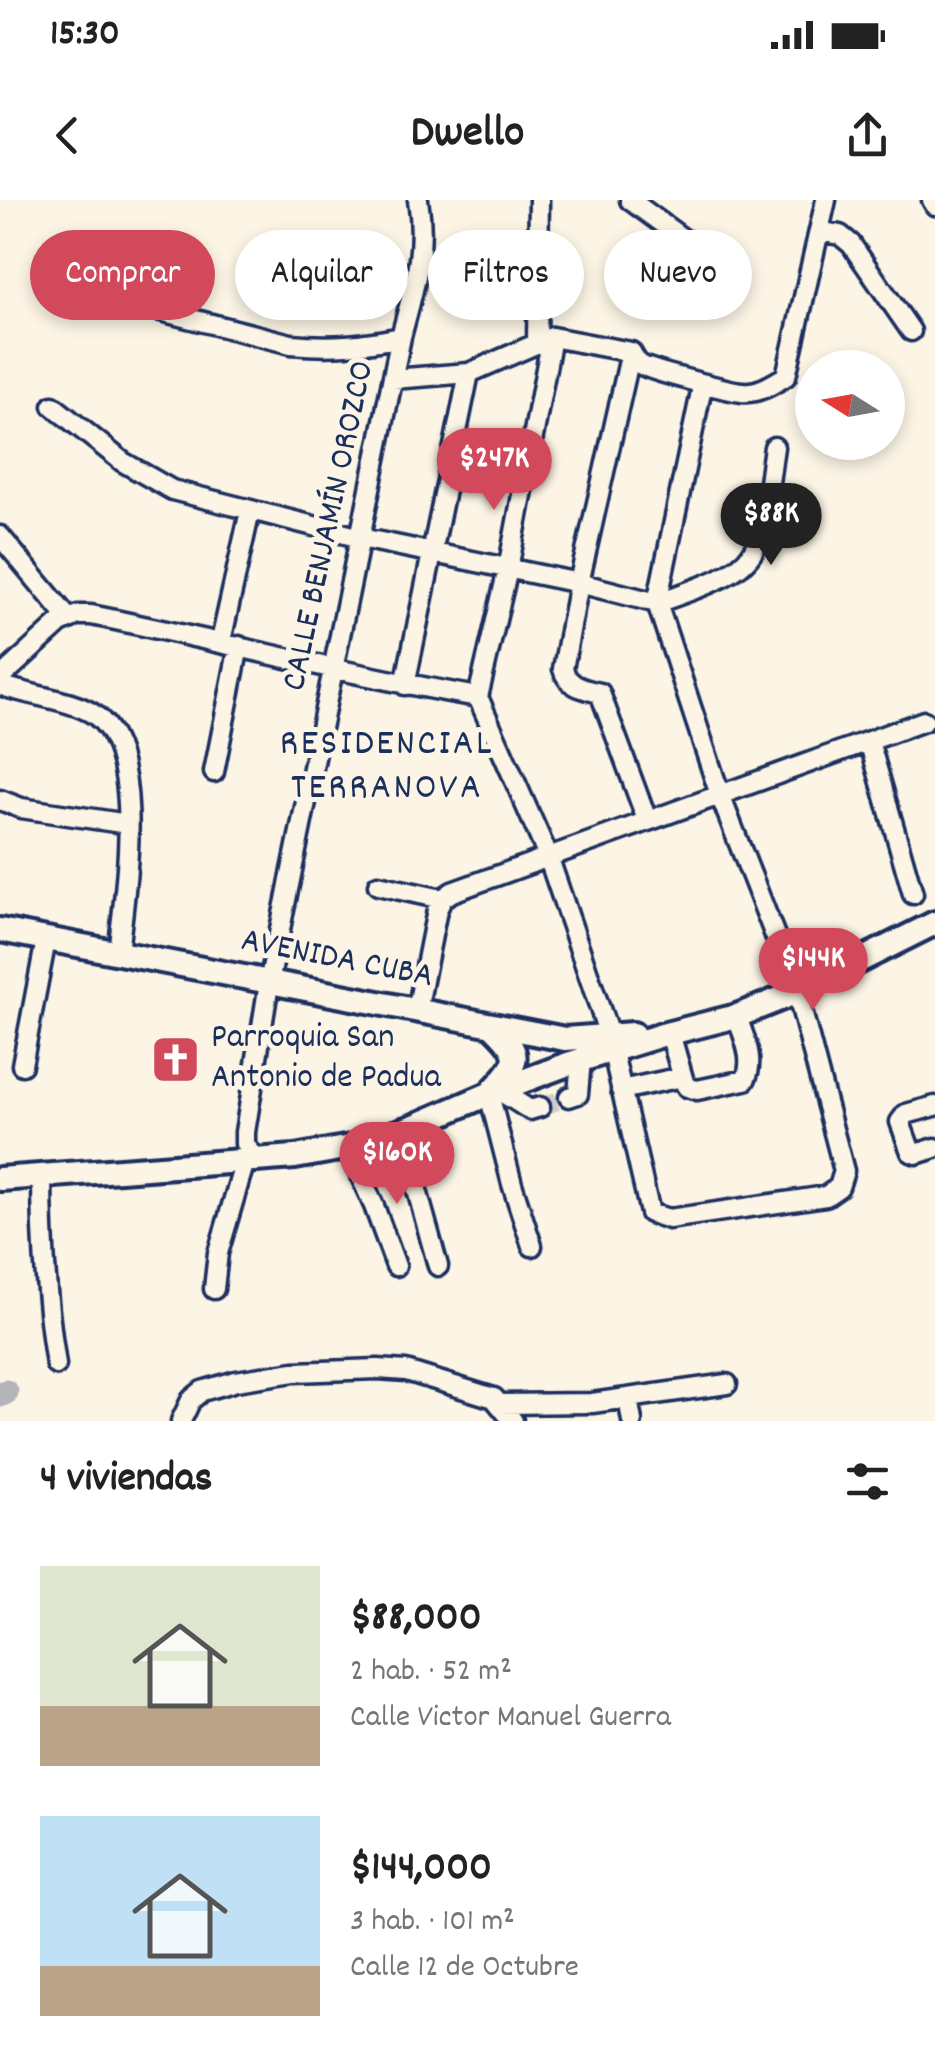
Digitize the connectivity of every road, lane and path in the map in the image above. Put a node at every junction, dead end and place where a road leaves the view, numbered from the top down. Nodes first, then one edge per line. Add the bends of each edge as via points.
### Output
1 (418, 200) edge
2 (540, 200) edge
3 (630, 200) edge
4 (826, 200) edge
5 (671, 230) edge
6 (819, 231) junction
7 (196, 320) edge
8 (911, 331) dead end
9 (401, 337) junction
10 (544, 340) junction
11 (632, 352) junction
12 (469, 373) junction
13 (393, 379) junction
14 (700, 383) junction
15 (53, 406) dead end
16 (774, 447) dead end
17 (250, 511) junction
18 (0, 536) edge
19 (361, 538) junction
20 (433, 554) junction
21 (508, 570) junction
22 (578, 583) junction
23 (657, 603) junction
24 (68, 618) junction
25 (230, 644) junction
26 (334, 670) junction
27 (0, 678) edge
28 (405, 685) junction
29 (0, 686) edge
30 (478, 697) junction
31 (924, 721) dead end
32 (869, 741) junction
33 (214, 772) dead end
34 (720, 795) junction
35 (0, 800) edge
36 (648, 820) junction
37 (128, 824) junction
38 (548, 856) junction
39 (378, 885) dead end
40 (913, 894) dead end
41 (442, 899) junction
42 (935, 923) edge
43 (0, 930) edge
44 (46, 940) junction
45 (118, 953) junction
46 (269, 983) junction
47 (797, 992) junction
48 (417, 1011) junction
49 (737, 1016) junction
50 (492, 1025) junction
51 (666, 1034) junction
52 (610, 1043) junction
53 (582, 1060) junction
54 (22, 1065) dead end
55 (682, 1077) junction
56 (621, 1090) junction
57 (493, 1092) junction
58 (569, 1097) dead end
59 (935, 1106) edge
60 (540, 1107) tunnel mouth
61 (395, 1134) junction
62 (348, 1148) junction
63 (935, 1148) edge
64 (251, 1161) junction
65 (42, 1174) junction
66 (0, 1179) edge
67 (532, 1246) dead end
68 (396, 1266) dead end
69 (438, 1266) dead end
70 (214, 1289) dead end
71 (56, 1365) dead end
72 (727, 1384) dead end
73 (628, 1398) junction
74 (499, 1404) junction
75 (181, 1421) edge
76 (513, 1421) edge
77 (632, 1421) edge

1 - 9 street, CALLE BENJAMÍN OROZCO via 421,256
2 - 10 street
3 - 5 street
4 - 6 street
6 - 8 street via 851,244
6 - 14 street via 786,376 744,392
7 - 9 street via 325,347
9 - 13 street, CALLE BENJAMÍN OROZCO
10 - 11 street
10 - 12 street
10 - 21 street
11 - 14 street via 646,369
11 - 22 street
12 - 13 street
12 - 20 street
13 - 19 street, CALLE BENJAMÍN OROZCO
14 - 23 street
15 - 17 street via 149,478
16 - 23 street via 754,551 735,570
17 - 19 street
17 - 25 street
18 - 24 street
19 - 20 street
19 - 26 street, CALLE BENJAMÍN OROZCO
20 - 21 street
20 - 28 street
21 - 22 street
21 - 30 street
22 - 23 street
22 - 36 street via 563,669 573,685 600,693
23 - 34 street
24 - 25 street via 91,614
24 - 27 street
25 - 26 street
25 - 33 street
26 - 28 street
26 - 46 street, CALLE BENJAMÍN OROZCO
28 - 30 street
29 - 37 street via 81,708 104,724 120,752
30 - 38 street
31 - 32 street
32 - 34 street
32 - 40 street
34 - 36 street
34 - 47 street
35 - 37 street
36 - 38 street
37 - 45 street
38 - 41 street
38 - 52 street
39 - 41 street
41 - 48 street
42 - 47 main road, AVENIDA CUBA
43 - 44 main road, AVENIDA CUBA
44 - 45 main road, AVENIDA CUBA
44 - 54 street
45 - 46 main road, AVENIDA CUBA
46 - 48 main road, AVENIDA CUBA
46 - 64 street, CALLE BENJAMÍN OROZCO via 245,1132
47 - 49 main road, AVENIDA CUBA
47 - 56 street via 844,1170 826,1196 669,1220 650,1213
48 - 50 main road, AVENIDA CUBA
49 - 51 main road, AVENIDA CUBA
49 - 55 street via 749,1076 697,1090
50 - 52 main road, AVENIDA CUBA
50 - 57 main road via 515,1054 512,1070
51 - 52 main road, AVENIDA CUBA
51 - 55 street
52 - 53 main road
52 - 56 street
53 - 57 main road
53 - 58 street via 578,1094
55 - 56 street
57 - 60 street via 530,1110
57 - 61 main road
57 - 67 street
59 - 63 street via 900,1122 910,1152
61 - 62 main road
61 - 69 street
62 - 64 main road
62 - 68 street
64 - 65 main road
64 - 70 street via 222,1235
65 - 66 main road
65 - 71 street via 44,1276
72 - 73 street
73 - 74 street
73 - 77 street
74 - 75 street via 406,1372 294,1372 202,1390
74 - 76 street

